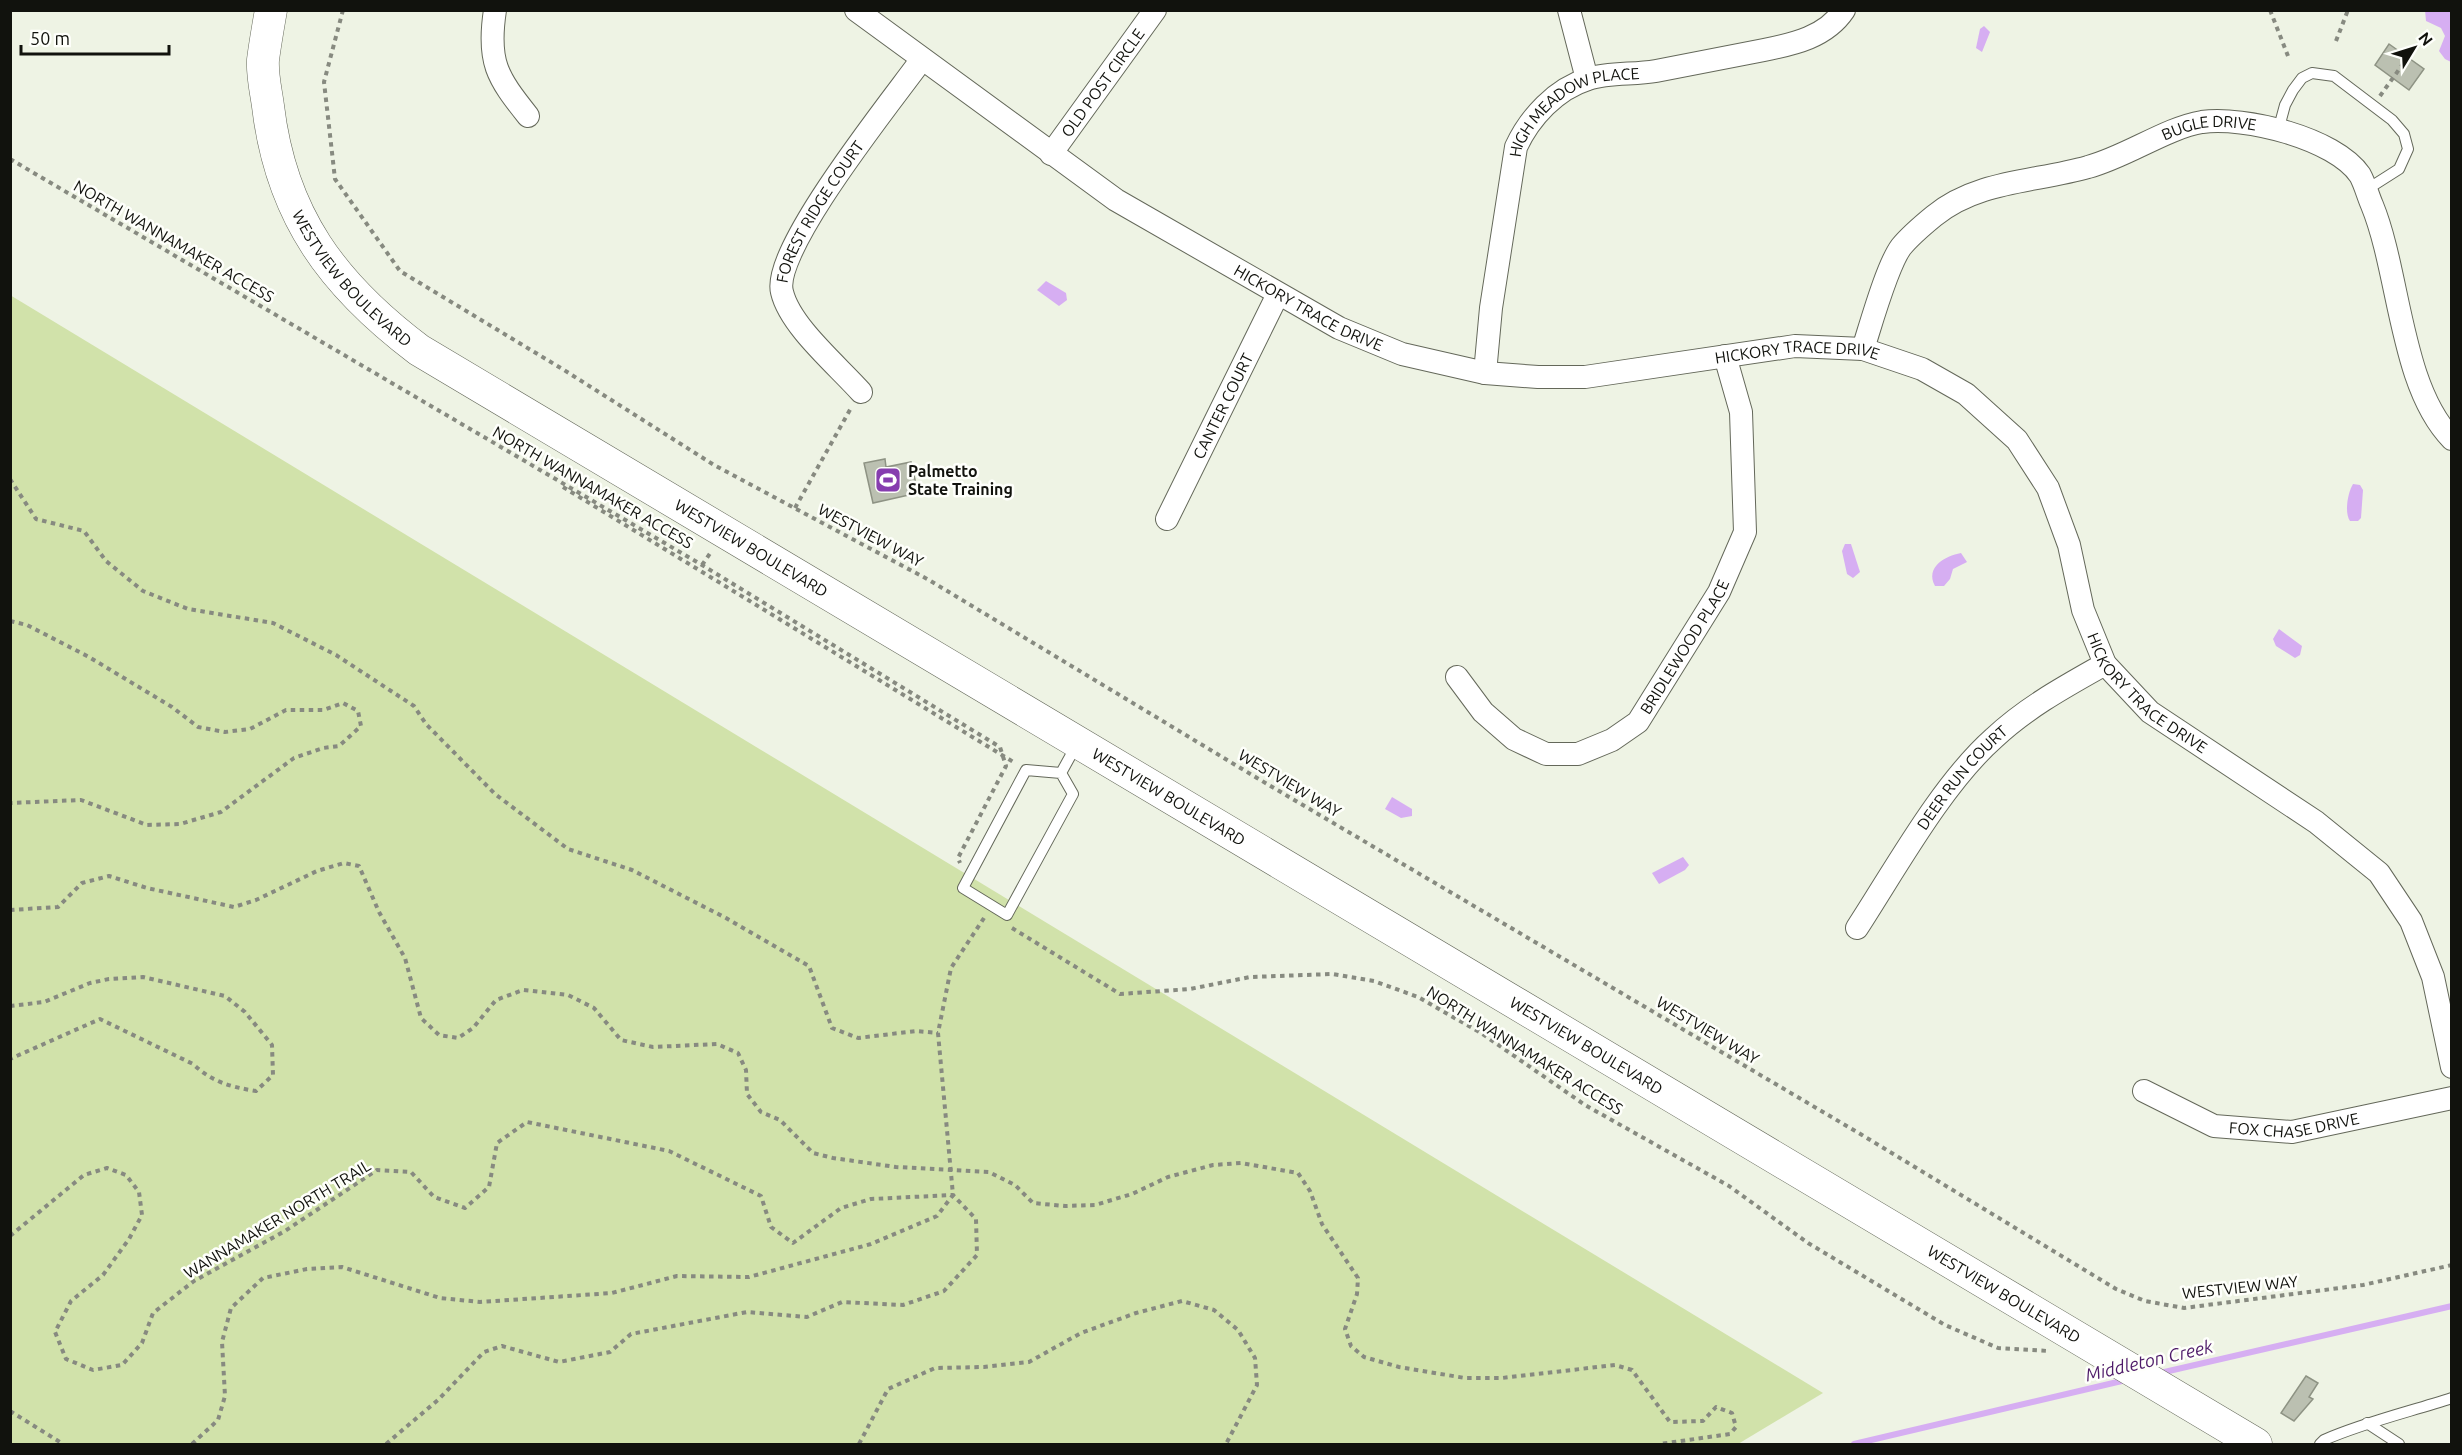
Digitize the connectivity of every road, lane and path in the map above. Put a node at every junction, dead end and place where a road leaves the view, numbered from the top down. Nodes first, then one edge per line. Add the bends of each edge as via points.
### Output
1 (271, 10) edge
2 (344, 10) edge
3 (495, 10) edge
4 (856, 10) edge
5 (1155, 10) edge
6 (1569, 10) edge
7 (1844, 10) edge
8 (2270, 10) edge
9 (2348, 10) edge
10 (2336, 41) dead end
11 (2288, 56) dead end
12 (2408, 57) dead end
13 (922, 59) junction
14 (1587, 79) junction
15 (2373, 106) junction
16 (528, 116) dead end
17 (2278, 131) junction
18 (1051, 154) junction
19 (10, 159) edge
20 (2366, 190) junction
21 (1278, 294) junction
22 (1863, 349) junction
23 (1725, 356) junction
24 (1485, 373) junction
25 (861, 392) joint
26 (2451, 439) edge
27 (10, 479) edge
28 (795, 508) junction
29 (1167, 519) dead end
30 (10, 621) edge
31 (2105, 664) junction
32 (1457, 677) dead end
33 (1078, 741) junction
34 (1003, 756) junction
35 (1026, 770) junction
36 (1061, 773) junction
37 (10, 803) edge
38 (968, 878) junction
39 (979, 898) junction
40 (10, 910) edge
41 (1007, 926) dead end
42 (1857, 928) dead end
43 (10, 1006) edge
44 (938, 1033) junction
45 (10, 1059) edge
46 (2451, 1067) edge
47 (2144, 1091) dead end
48 (2451, 1098) edge
49 (949, 1169) junction
50 (953, 1195) junction
51 (10, 1236) edge
52 (2451, 1265) edge
53 (2051, 1352) dead end
54 (2451, 1398) edge
55 (10, 1411) edge
56 (2367, 1423) junction
57 (63, 1444) edge
58 (192, 1444) edge
59 (386, 1444) edge
60 (859, 1444) edge
61 (1226, 1444) edge
62 (1660, 1444) edge
63 (2256, 1444) edge
64 (2320, 1444) edge
65 (2399, 1444) edge

1 - 33 street, WESTVIEW BOULEVARD via 263,62 271,135 293,200 313,244 344,284 381,321 419,350
2 - 28 path, WESTVIEW WAY via 324,82 335,179 400,271 714,465
3 - 16 street via 490,40 500,80
4 - 13 street, HICKORY TRACE DRIVE
5 - 18 street, OLD POST CIRCLE
6 - 14 street
7 - 14 street, HIGH MEADOW PLACE via 1817,35 1791,45
8 - 11 path
9 - 10 path
12 - 15 path
13 - 18 street, HICKORY TRACE DRIVE
13 - 25 street, FOREST RIDGE COURT via 816,207 785,262 781,290 791,315
14 - 24 street, HIGH MEADOW PLACE via 1552,98 1526,126 1516,147
15 - 17 lane via 2334,76 2312,73 2293,90
15 - 20 lane via 2404,134 2408,149 2399,169
17 - 20 street, BUGLE DRIVE via 2330,149 2360,175
17 - 22 street, BUGLE DRIVE via 2241,123 2202,122 2088,167 1968,194 1935,215 1900,248
18 - 21 street, HICKORY TRACE DRIVE via 1116,200
19 - 34 path via 488,441
20 - 26 street, BUGLE DRIVE via 2383,232 2423,395
21 - 24 street, HICKORY TRACE DRIVE via 1339,328 1402,354
21 - 29 street, CANTER COURT
22 - 23 street, HICKORY TRACE DRIVE via 1795,346
22 - 31 street, HICKORY TRACE DRIVE via 1922,369 1966,394 2017,440 2048,488 2069,545 2083,610
23 - 24 street, HICKORY TRACE DRIVE via 1585,377
23 - 32 street, BRIDLEWOOD PLACE via 1741,412 1745,532 1719,592 1638,722 1612,740 1578,754 1546,754 1514,739 1483,712
25 - 28 path
27 - 44 path via 36,519 84,531 106,561 143,591 188,609 273,623 336,655 414,706 426,724 495,794 568,849 632,870 809,966 832,1028 858,1038 916,1031
28 - 52 path, WESTVIEW WAY via 929,580 2116,1289 2145,1301 2184,1308 2362,1285
30 - 37 path via 27,625 88,657 198,727 225,732 250,729 286,710 323,710 343,703 358,711 361,726 339,746 294,758 221,812 180,824 147,825 81,800
31 - 42 street, DEER RUN COURT via 2042,700 1993,738 1952,784
31 - 46 street, HICKORY TRACE DRIVE via 2151,712 2316,822 2379,873 2411,921 2433,976
33 - 36 lane
33 - 63 street, WESTVIEW BOULEVARD
34 - 35 path
34 - 38 path via 1006,766 958,858
35 - 36 lane
35 - 38 lane
36 - 39 lane via 1073,794 1007,915
38 - 39 lane via 963,888
39 - 44 path via 987,913 951,968
40 - 49 path via 58,907 82,883 109,876 234,907 344,862 359,866 405,958 421,1018 439,1035 458,1038 473,1028 496,1000 523,990 568,995 594,1008 621,1040 654,1047 717,1044 738,1053 746,1070 747,1094 761,1112 780,1120 813,1153 896,1167
41 - 53 path, NORTH WANNAMAKER ACCESS via 1120,994 1190,989 1250,977 1332,974 1374,981 1418,997 1481,1033 1585,1105 1729,1186 1808,1243 1945,1325 1998,1348
43 - 45 path via 44,1002 90,982 143,977 225,996 245,1012 272,1045 273,1076 256,1091 227,1086 193,1064 100,1019
44 - 49 path
47 - 48 street, FOX CHASE DRIVE via 2214,1126 2292,1132
49 - 50 path
49 - 62 path via 989,1172 1015,1185 1034,1203 1065,1206 1095,1205 1168,1177 1213,1166 1242,1163 1298,1173 1310,1191 1322,1224 1358,1278 1358,1294 1345,1329 1351,1346 1364,1357 1465,1378 1502,1378 1615,1365 1632,1370 1670,1422 1703,1421 1716,1407 1732,1413 1736,1427 1730,1434
50 - 51 path, WANNAMAKER NORTH TRAIL via 872,1199 841,1208 793,1243 771,1227 762,1196 669,1151 527,1122 497,1143 489,1187 465,1208 434,1197 411,1172 377,1170 285,1231 194,1281 153,1313 142,1343 122,1365 93,1370 66,1359 55,1332 71,1301 103,1275 129,1239 142,1215 139,1192 126,1175 107,1168 84,1175
50 - 58 path via 937,1216 872,1244 749,1277 677,1276 612,1293 480,1302 440,1298 342,1267 263,1278 231,1308 222,1342 225,1396 218,1420
50 - 59 path via 976,1219 977,1255 944,1291 903,1305 842,1302 807,1317 747,1312 631,1334 610,1352 559,1362 502,1346 483,1352 438,1400
54 - 56 lane
55 - 57 path
56 - 64 lane
56 - 65 lane
60 - 61 path via 888,1389 935,1368 1029,1362 1081,1333 1182,1300 1214,1311 1238,1330 1255,1358 1257,1385

